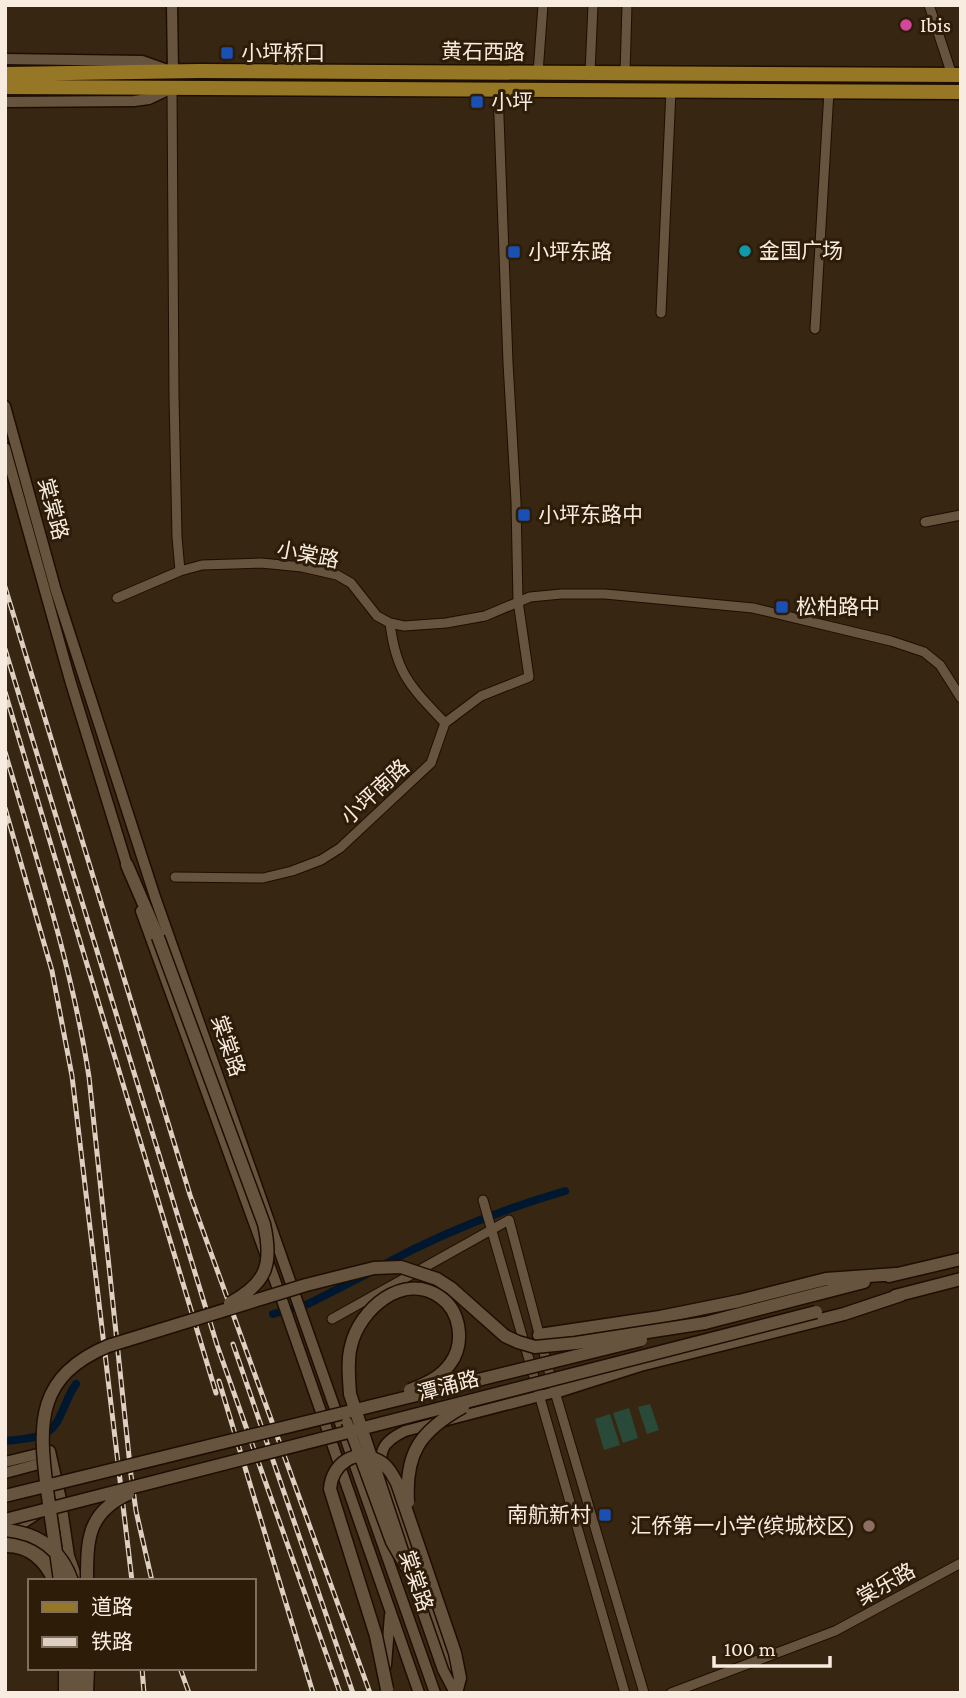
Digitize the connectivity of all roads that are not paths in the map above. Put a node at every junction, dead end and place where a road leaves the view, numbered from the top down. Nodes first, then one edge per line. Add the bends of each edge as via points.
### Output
1 (172, 5) edge
2 (543, 5) edge
3 (593, 5) edge
4 (627, 5) edge
5 (929, 5) edge
6 (172, 48) junction
7 (5, 59) edge
8 (142, 61) junction
9 (173, 72) junction
10 (590, 73) junction
11 (625, 73) junction
12 (5, 74) edge
13 (538, 74) junction
14 (956, 75) edge
15 (101, 81) junction
16 (5, 87) edge
17 (172, 89) junction
18 (498, 90) junction
19 (671, 90) junction
20 (829, 91) junction
21 (961, 92) edge
22 (5, 102) edge
23 (661, 313) dead end
24 (816, 329) dead end
25 (5, 406) edge
26 (5, 448) edge
27 (961, 515) edge
28 (925, 522) dead end
29 (180, 571) junction
30 (117, 598) dead end
31 (517, 601) junction
32 (390, 624) junction
33 (961, 698) edge
34 (444, 723) junction
35 (127, 865) junction
36 (175, 877) dead end
37 (483, 1199) dead end
38 (492, 1230) junction
39 (961, 1259) edge
40 (896, 1275) junction
41 (524, 1279) junction
42 (961, 1279) edge
43 (506, 1284) junction
44 (901, 1295) junction
45 (204, 1315) junction
46 (332, 1319) dead end
47 (705, 1323) junction
48 (539, 1335) junction
49 (349, 1373) junction
50 (505, 1392) junction
51 (555, 1392) junction
52 (538, 1396) junction
53 (332, 1398) junction
54 (366, 1407) junction
55 (6, 1469) edge
56 (170, 1479) junction
57 (385, 1480) junction
58 (61, 1495) junction
59 (5, 1496) edge
60 (5, 1520) edge
61 (410, 1520) junction
62 (5, 1532) edge
63 (5, 1546) edge
64 (961, 1563) edge
65 (410, 1575) junction
66 (53, 1579) edge
67 (60, 1579) edge
68 (65, 1579) edge
69 (71, 1579) edge
70 (77, 1579) edge
71 (88, 1579) edge
72 (390, 1612) junction
73 (65, 1670) edge
74 (71, 1670) edge
75 (79, 1670) edge
76 (88, 1670) edge
77 (387, 1689) joint
78 (65, 1693) edge
79 (76, 1693) edge
80 (88, 1693) edge
81 (419, 1693) edge
82 (435, 1693) edge
83 (454, 1693) edge
84 (625, 1693) edge
85 (644, 1693) edge
86 (671, 1693) edge

1 - 6 street
2 - 13 street
3 - 10 street
4 - 11 street
5 - 14 street
6 - 8 street via 162,57
6 - 9 street
7 - 8 street
8 - 9 street
9 - 13 main road, 黄石西路
9 - 15 main road, 黄石西路
10 - 11 main road, 黄石西路
10 - 13 main road, 黄石西路
11 - 14 main road, 黄石西路
12 - 15 main road, 黄石西路
15 - 16 main road, 黄石西路
15 - 17 main road, 黄石西路
17 - 18 main road, 黄石西路
17 - 22 street via 134,101
17 - 29 street
18 - 19 main road, 黄石西路
18 - 31 street
19 - 20 main road, 黄石西路
19 - 23 street
20 - 21 main road, 黄石西路
20 - 24 street
25 - 53 street, 棠棠路 via 56,591 151,884
26 - 35 street, 棠棠路
27 - 28 street
29 - 30 street, 小棠路
29 - 32 street, 小棠路 via 202,565 261,564 320,570 351,583 377,616
31 - 32 street via 485,616 446,624
31 - 33 street via 547,595 605,594 786,614 924,652 940,665
31 - 34 street via 529,677 481,696
32 - 34 street via 399,667
34 - 36 street, 小坪南路 via 431,764 321,860 263,878
35 - 45 main road, bridge via 158,937 267,1238 267,1264 261,1280 245,1295
35 - 72 street, 棠棠路
37 - 38 street
38 - 41 street via 509,1220
38 - 43 street
38 - 46 street
39 - 40 main road
40 - 47 main road, 潭涌路
40 - 48 main road via 827,1279 660,1317
41 - 43 street
41 - 48 street
42 - 44 main road
43 - 52 street
44 - 50 main road, 潭涌路, bridge via 816,1312
44 - 51 main road
45 - 47 main road, bridge via 356,1271 401,1267 437,1279 505,1336 535,1347
45 - 67 main road, bridge via 93,1352 58,1381 43,1416 42,1434
47 - 54 main road, 潭涌路, bridge
48 - 51 street
49 - 54 main road, bridge via 355,1332 369,1309 383,1298 400,1291 425,1290 450,1307 459,1333 451,1363 430,1382
49 - 57 street
49 - 65 main road, bridge via 350,1394
50 - 56 main road, 潭涌路, bridge
50 - 61 main road, bridge via 449,1416 415,1449 407,1477
51 - 52 street
51 - 85 street
52 - 57 street via 395,1436 380,1454
52 - 84 street
53 - 65 street, bridge via 347,1422 391,1542
53 - 82 street, 棠棠路
54 - 59 main road, 潭涌路, bridge
55 - 58 street via 52,1461
56 - 60 main road, 潭涌路, bridge
56 - 71 main road, bridge via 117,1499 102,1511 89,1536
57 - 83 street
58 - 62 street via 25,1524
58 - 70 street via 69,1556
61 - 77 main road, bridge via 397,1483 379,1460 359,1455 342,1462 330,1489 332,1501 376,1636
61 - 83 main road, bridge via 454,1653 460,1678
62 - 68 street via 32,1544 61,1569
62 - 69 main road, bridge via 24,1532 52,1547
63 - 66 main road via 36,1555
64 - 86 street, 棠乐路 via 835,1631
65 - 83 street, bridge
72 - 77 street
72 - 81 street, 棠棠路
73 - 78 main road
74 - 79 street
75 - 79 main road
76 - 80 main road

